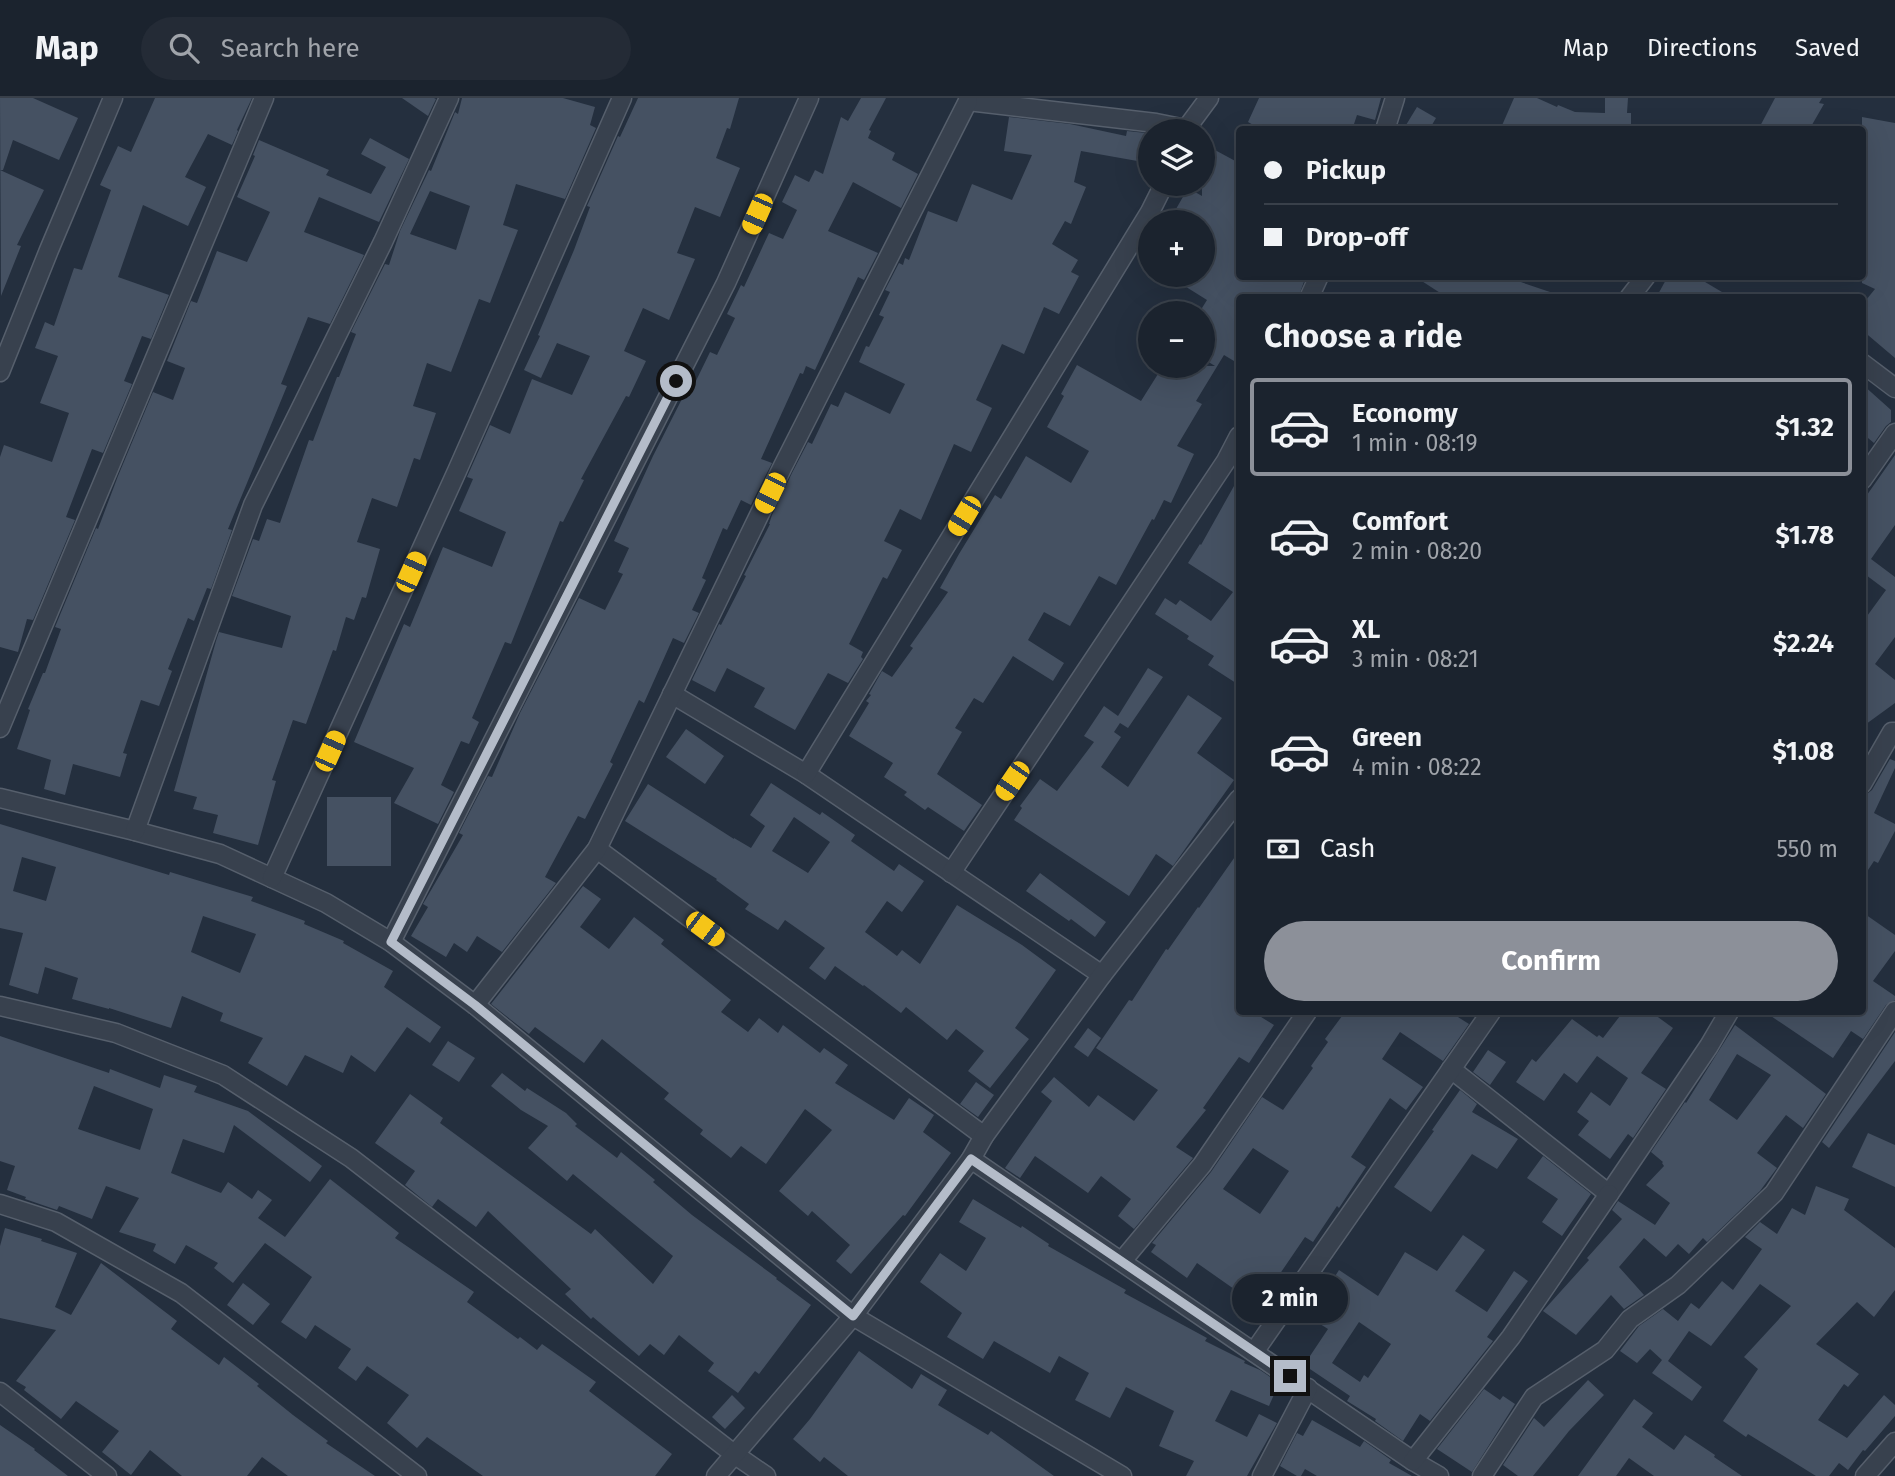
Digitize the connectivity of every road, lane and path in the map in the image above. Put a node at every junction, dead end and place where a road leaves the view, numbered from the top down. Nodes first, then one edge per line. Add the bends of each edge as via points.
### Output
1 (113, 98) edge
2 (264, 98) edge
3 (449, 98) edge
4 (622, 98) edge
5 (808, 98) edge
6 (1192, 98) edge
7 (1209, 98) edge
8 (1395, 98) edge
9 (969, 100) edge
10 (1188, 119) edge
11 (1194, 119) edge
12 (1138, 121) edge
13 (1386, 126) edge
14 (1158, 196) edge
15 (1643, 280) edge
16 (1632, 294) edge
17 (1866, 366) edge
18 (0, 372) edge
19 (1895, 388) edge
20 (1895, 433) edge
21 (1236, 442) edge
22 (1866, 474) edge
23 (673, 694) junction
24 (0, 728) edge
25 (1895, 733) edge
26 (806, 774) junction
27 (1866, 776) edge
28 (0, 798) edge
29 (1236, 803) edge
30 (135, 831) junction
31 (597, 849) junction
32 (951, 873) junction
33 (272, 878) junction
34 (391, 942) junction
35 (1102, 975) junction
36 (475, 1005) junction
37 (0, 1006) edge
38 (1895, 1011) edge
39 (1305, 1015) edge
40 (1490, 1015) edge
41 (1727, 1015) edge
42 (1451, 1069) junction
43 (984, 1136) junction
44 (971, 1159) junction
45 (1609, 1194) junction
46 (0, 1203) edge
47 (1122, 1261) junction
48 (853, 1316) junction
49 (1254, 1352) junction
50 (1308, 1388) junction
51 (0, 1392) edge
52 (1895, 1442) edge
53 (734, 1454) junction
54 (1413, 1461) junction
55 (107, 1476) edge
56 (417, 1476) edge
57 (716, 1476) edge
58 (766, 1476) edge
59 (1122, 1476) edge
60 (1262, 1476) edge
61 (1439, 1476) edge
62 (1482, 1476) edge
63 (1865, 1476) edge

1 - 18 street
2 - 24 street
3 - 30 street via 253,505
4 - 33 street
5 - 34 street via 726,283
6 - 10 street
7 - 11 street
8 - 13 street
9 - 12 street
9 - 23 street
14 - 26 street
15 - 16 street
17 - 19 street
20 - 22 street
21 - 32 street
23 - 26 street
23 - 31 street
25 - 27 street
26 - 32 street
28 - 30 street
29 - 35 street
30 - 33 street via 220,854
31 - 36 street
31 - 43 street
32 - 35 street
33 - 34 street via 326,903
34 - 36 street
35 - 43 street
36 - 48 street
37 - 53 street via 116,1033 223,1074 351,1158
38 - 62 street via 1774,1193 1678,1285 1630,1319 1605,1350 1534,1397
39 - 47 street via 1202,1165
40 - 42 street
41 - 45 street
42 - 45 street
42 - 49 street
43 - 44 street
44 - 47 street
44 - 48 street
45 - 54 street via 1511,1337
46 - 56 street via 56,1222 181,1293
47 - 49 street
48 - 53 street
48 - 59 street
49 - 50 street
50 - 54 street
50 - 60 street
51 - 55 street
52 - 63 street
53 - 57 street
53 - 58 street
54 - 61 street

